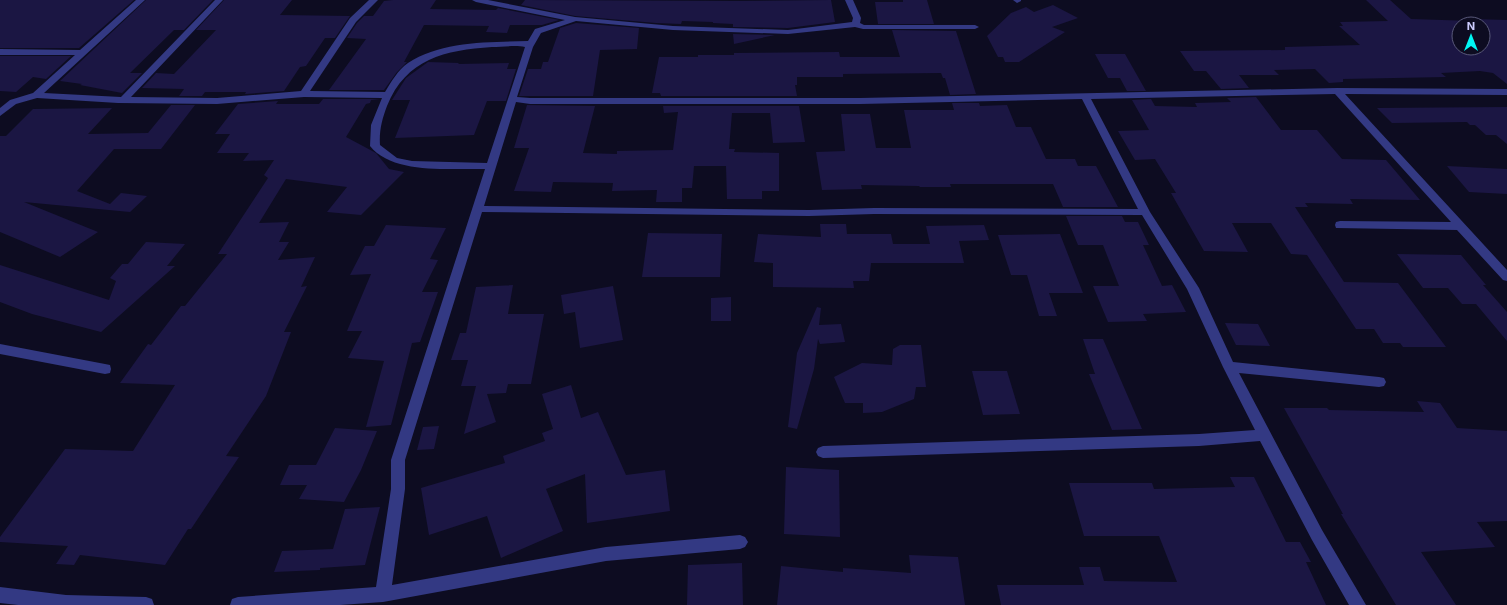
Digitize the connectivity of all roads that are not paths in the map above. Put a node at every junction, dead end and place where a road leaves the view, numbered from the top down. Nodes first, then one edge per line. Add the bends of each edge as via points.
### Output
1 (141, 0) edge
2 (219, 0) edge
3 (374, 0) edge
4 (476, 0) edge
5 (849, 0) edge
6 (575, 19) junction
7 (856, 24) junction
8 (975, 27) dead end
9 (531, 44) junction
10 (0, 52) edge
11 (82, 53) junction
12 (1337, 91) junction
13 (1507, 92) edge
14 (304, 94) junction
15 (36, 95) junction
16 (386, 95) junction
17 (1085, 96) junction
18 (512, 99) junction
19 (123, 100) junction
20 (0, 113) edge
21 (490, 166) junction
22 (478, 209) junction
23 (1146, 212) junction
24 (1340, 225) dead end
25 (1460, 226) junction
26 (1507, 277) edge
27 (0, 350) edge
28 (1229, 367) junction
29 (105, 370) dead end
30 (1379, 382) dead end
31 (1264, 435) junction
32 (823, 452) dead end
33 (740, 542) dead end
34 (382, 594) junction
35 (0, 595) edge
36 (146, 605) edge
37 (238, 605) edge
38 (1358, 605) edge

1 - 11 street
2 - 19 street
3 - 14 street via 353,20
4 - 6 street
5 - 7 street via 857,18
6 - 7 street via 673,28 788,32
6 - 9 street via 538,31
7 - 8 street via 863,27
9 - 16 street via 485,45 434,54 410,65
9 - 18 street
10 - 11 street
11 - 15 street
12 - 13 street
12 - 17 street
12 - 25 street
14 - 16 street
14 - 19 street via 217,100
15 - 19 street
15 - 20 street via 13,102
16 - 21 street via 374,129 375,146 394,160 412,164
17 - 18 street via 860,100
17 - 23 street
18 - 21 street
21 - 22 street
22 - 23 street via 809,213
22 - 34 street via 398,460 398,489
23 - 28 street via 1193,288
24 - 25 street
25 - 26 street
27 - 29 street
28 - 30 street
28 - 31 street
31 - 32 street via 1199,440
31 - 38 street via 1317,535
33 - 34 street via 606,554
34 - 37 street
35 - 36 street via 66,603

